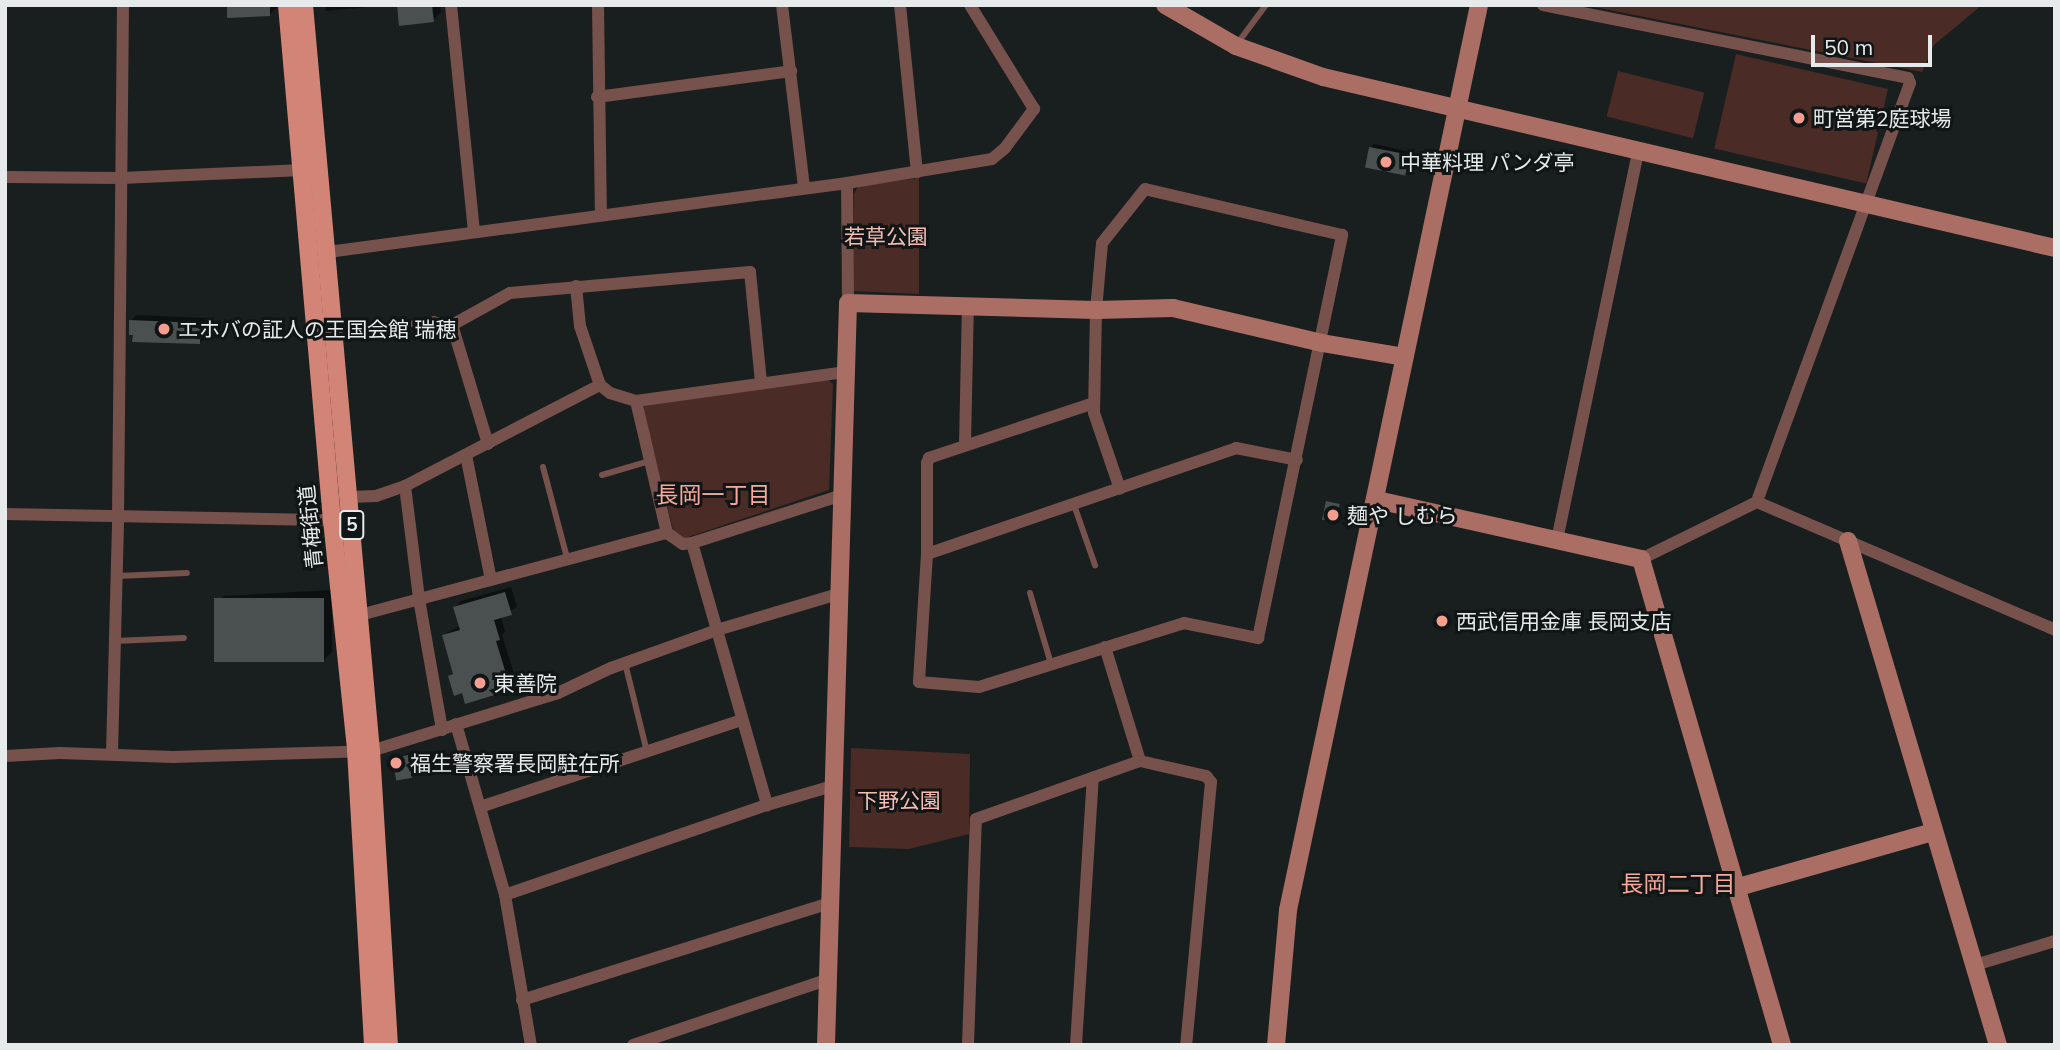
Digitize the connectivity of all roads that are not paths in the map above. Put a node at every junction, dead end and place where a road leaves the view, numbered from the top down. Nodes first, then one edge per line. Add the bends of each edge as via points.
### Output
1 (123, 5) edge
2 (287, 5) edge
3 (303, 5) edge
4 (451, 5) edge
5 (598, 5) edge
6 (782, 5) edge
7 (900, 5) edge
8 (970, 5) edge
9 (1165, 5) edge
10 (1266, 5) edge
11 (1479, 5) edge
12 (1544, 5) edge
13 (1236, 46) junction
14 (791, 71) junction
15 (597, 97) junction
16 (1457, 108) junction
17 (1638, 151) junction
18 (302, 170) junction
19 (917, 172) junction
20 (5, 177) edge
21 (121, 178) junction
22 (847, 183) junction
23 (804, 188) junction
24 (1866, 203) junction
25 (601, 213) junction
26 (474, 232) junction
27 (2055, 248) edge
28 (328, 252) junction
29 (576, 286) junction
30 (848, 303) junction
31 (968, 306) junction
32 (1096, 310) junction
33 (452, 325) junction
34 (377, 331) dead end
35 (1322, 343) junction
36 (1404, 357) junction
37 (846, 372) junction
38 (761, 383) junction
39 (600, 385) junction
40 (636, 401) junction
41 (1094, 403) junction
42 (488, 444) junction
43 (965, 445) junction
44 (466, 455) junction
45 (1297, 460) junction
46 (650, 461) junction
47 (543, 467) dead end
48 (602, 475) dead end
49 (405, 486) junction
50 (1120, 489) junction
51 (842, 495) junction
52 (350, 497) junction
53 (1377, 500) junction
54 (1757, 502) junction
55 (1074, 505) junction
56 (5, 514) edge
57 (118, 516) junction
58 (332, 520) junction
59 (667, 533) junction
60 (1557, 540) junction
61 (1848, 541) junction
62 (692, 543) junction
63 (927, 554) junction
64 (566, 558) junction
65 (1640, 559) junction
66 (1095, 565) dead end
67 (187, 573) dead end
68 (117, 576) junction
69 (491, 580) junction
70 (841, 593) junction
71 (1030, 593) dead end
72 (419, 599) junction
73 (359, 615) junction
74 (716, 629) junction
75 (2055, 630) edge
76 (184, 638) dead end
77 (115, 641) junction
78 (1105, 647) junction
79 (625, 663) junction
80 (1051, 664) junction
81 (742, 720) junction
82 (456, 724) junction
83 (442, 730) junction
84 (364, 750) junction
85 (647, 752) junction
86 (112, 753) junction
87 (5, 756) edge
88 (1140, 761) junction
89 (1093, 778) junction
90 (836, 785) junction
91 (767, 805) junction
92 (480, 807) junction
93 (1933, 832) junction
94 (1735, 888) junction
95 (505, 895) junction
96 (829, 903) junction
97 (2055, 942) edge
98 (1975, 965) junction
99 (829, 979) junction
100 (522, 1000) junction
101 (1776, 1043) edge
102 (373, 1045) edge
103 (389, 1045) edge
104 (531, 1045) edge
105 (633, 1045) edge
106 (826, 1045) edge
107 (968, 1045) edge
108 (1076, 1045) edge
109 (1186, 1045) edge
110 (1276, 1045) edge
111 (1998, 1045) edge

1 - 21 street
2 - 18 main road, 青梅街道 / 5
3 - 28 main road, 青梅街道 / 5
4 - 26 street
5 - 15 street
6 - 14 street
7 - 19 street
8 - 19 street via 1034,109 992,159
9 - 13 street
10 - 13 lane
11 - 16 street
12 - 24 street via 1908,78
13 - 16 street via 1323,77
14 - 15 street
14 - 23 street
15 - 25 street
16 - 17 street
16 - 36 street
17 - 24 street
17 - 60 street
18 - 21 street
18 - 58 main road, 青梅街道 / 5
19 - 22 street
20 - 21 street
21 - 57 street
22 - 23 street
22 - 30 street
23 - 25 street
24 - 27 street
24 - 54 street
25 - 26 street
26 - 28 street
28 - 52 main road, 青梅街道 / 5
29 - 33 street via 510,293
29 - 38 street via 750,272
29 - 39 street via 580,326
30 - 31 street
30 - 37 street
31 - 32 street
31 - 43 street
32 - 35 street via 1174,308
32 - 35 street via 1102,243 1145,189 1342,235
32 - 41 street
33 - 34 lane via 434,318
33 - 42 street
35 - 36 street
35 - 45 street
36 - 53 street
37 - 38 street
37 - 51 street
38 - 40 street
39 - 40 street
39 - 42 street
40 - 46 street
41 - 43 street
41 - 50 street
42 - 44 street
43 - 63 street via 934,455 927,463
44 - 49 street
44 - 69 street
45 - 50 street via 1236,448
45 - 78 street via 1258,638 1184,623
46 - 48 lane
46 - 59 street
47 - 64 lane
49 - 52 street via 376,496
49 - 72 street
50 - 55 street
51 - 62 street
51 - 70 street
52 - 73 main road, 青梅街道 / 5
53 - 60 street
53 - 110 street via 1288,910
54 - 61 street
54 - 65 street
55 - 63 street
55 - 66 lane
56 - 57 street
57 - 58 street
57 - 68 street
58 - 84 main road, 青梅街道 / 5
59 - 62 street via 683,544
59 - 64 street
60 - 65 street
61 - 75 street
61 - 93 street
62 - 74 street
63 - 80 street via 919,682 979,687
64 - 69 street
65 - 94 street
67 - 68 lane
68 - 77 street
69 - 72 street
70 - 74 street
70 - 90 street
71 - 80 lane
72 - 73 street
72 - 83 street
73 - 84 main road, 青梅街道 / 5
74 - 79 street
74 - 81 street
76 - 77 lane
77 - 86 street
78 - 80 street
78 - 88 street
79 - 82 street via 558,694
79 - 85 lane
81 - 85 street
81 - 91 street
82 - 83 street
82 - 92 street
83 - 84 street
84 - 86 street via 173,757
84 - 102 main road, 青梅街道 / 5
84 - 103 main road, 青梅街道 / 5
85 - 92 street
86 - 87 street
88 - 89 street
88 - 109 street via 1206,776 1211,782
89 - 107 street via 976,819
89 - 108 street
90 - 91 street
90 - 96 street
91 - 95 street
92 - 95 street
93 - 94 street
93 - 98 street
94 - 101 street
95 - 100 street
96 - 99 street
96 - 100 street
97 - 98 street
98 - 111 street
99 - 105 street
99 - 106 street
100 - 104 street

